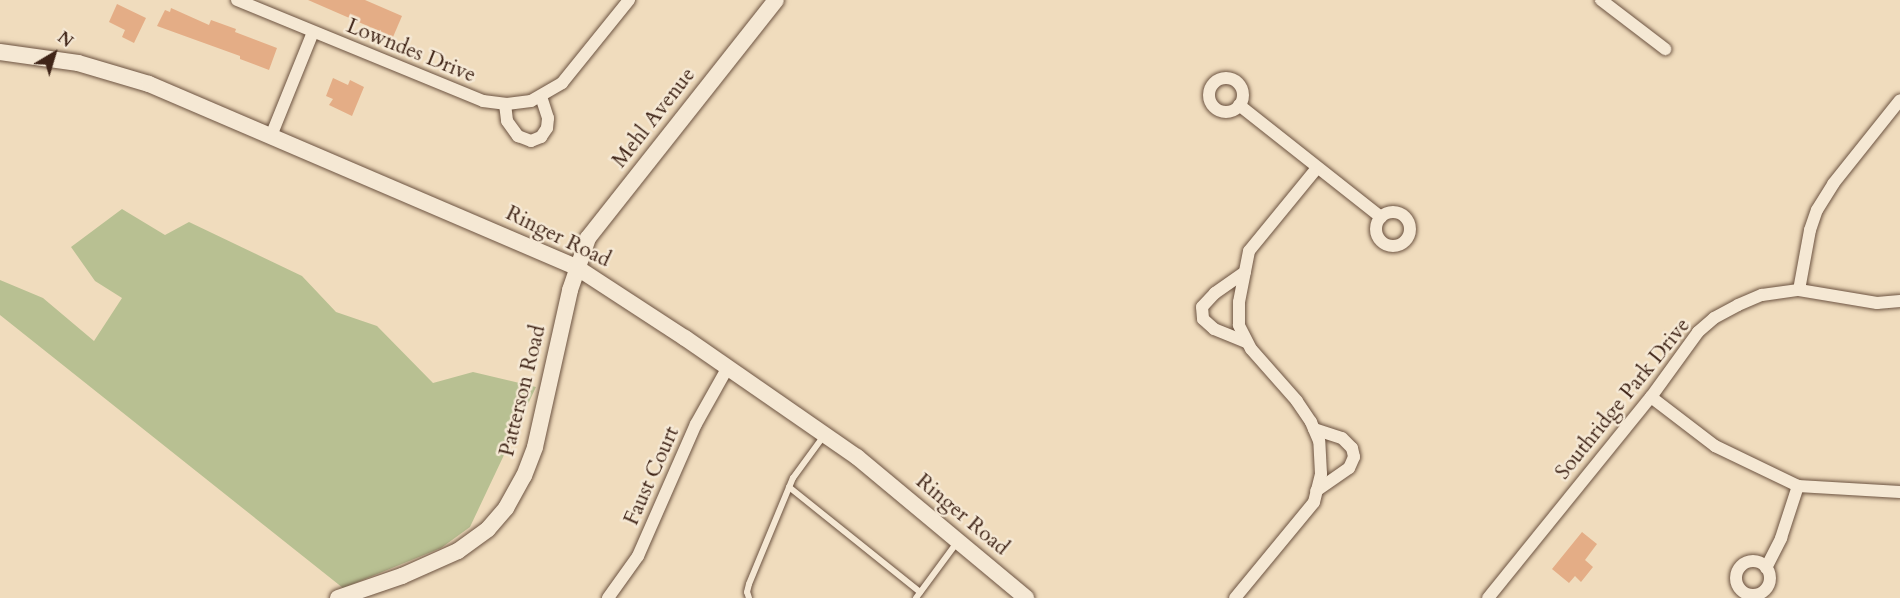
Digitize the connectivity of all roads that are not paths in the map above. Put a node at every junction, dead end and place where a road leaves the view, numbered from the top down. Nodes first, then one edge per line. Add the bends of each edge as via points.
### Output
1 (237, 0) edge
2 (629, 0) edge
3 (776, 0) edge
4 (1601, 0) edge
5 (313, 32) junction
6 (1665, 50) dead end
7 (0, 51) edge
8 (541, 96) junction
9 (1900, 100) edge
10 (505, 104) junction
11 (1239, 105) dead end
12 (271, 136) junction
13 (1317, 168) junction
14 (1381, 218) dead end
15 (576, 267) junction
16 (1245, 272) junction
17 (1799, 290) junction
18 (1900, 302) edge
19 (1246, 342) junction
20 (728, 367) junction
21 (1651, 397) junction
22 (1314, 429) junction
23 (825, 434) junction
24 (1798, 486) junction
25 (789, 487) junction
26 (1316, 491) junction
27 (1900, 492) edge
28 (958, 541) junction
29 (1766, 568) dead end
30 (918, 595) edge
31 (338, 598) edge
32 (608, 598) edge
33 (749, 598) edge
34 (1026, 598) edge
35 (1235, 598) edge
36 (1488, 598) edge

1 - 5 street, Lowndes Drive
2 - 8 street, Lowndes Drive via 562,83
3 - 15 street, Mehl Avenue via 588,238
4 - 6 street
5 - 10 street, Lowndes Drive via 483,101
5 - 12 street
7 - 12 street, Ringer Road via 60,59 123,75
8 - 10 street, Lowndes Drive
8 - 10 street via 547,128 541,137 531,141 518,136 507,121
9 - 17 street via 1833,184 1818,210 1810,230
11 - 13 street
12 - 15 street, Ringer Road
13 - 14 street
13 - 16 street via 1249,251
15 - 20 street, Ringer Road
15 - 31 street, Patterson Road via 534,447 524,476 506,508 488,529 458,551
16 - 19 street via 1239,325
16 - 19 street via 1202,307 1203,319 1214,329
17 - 18 street, Southridge Park Drive via 1877,303
17 - 21 street, Southridge Park Drive via 1762,296 1714,318 1698,332
19 - 22 street via 1297,401
20 - 23 street, Ringer Road
20 - 32 street, Faust Court via 696,424 638,555
21 - 24 street via 1715,446
21 - 36 street, Southridge Park Drive
22 - 26 street via 1322,460
22 - 26 street via 1342,438 1352,448 1354,457 1349,468
23 - 25 lane
23 - 28 street, Ringer Road
24 - 27 street
24 - 29 street via 1781,538
25 - 30 lane
25 - 33 lane via 749,584
26 - 35 street via 1314,502
28 - 30 lane
28 - 34 street, Ringer Road

